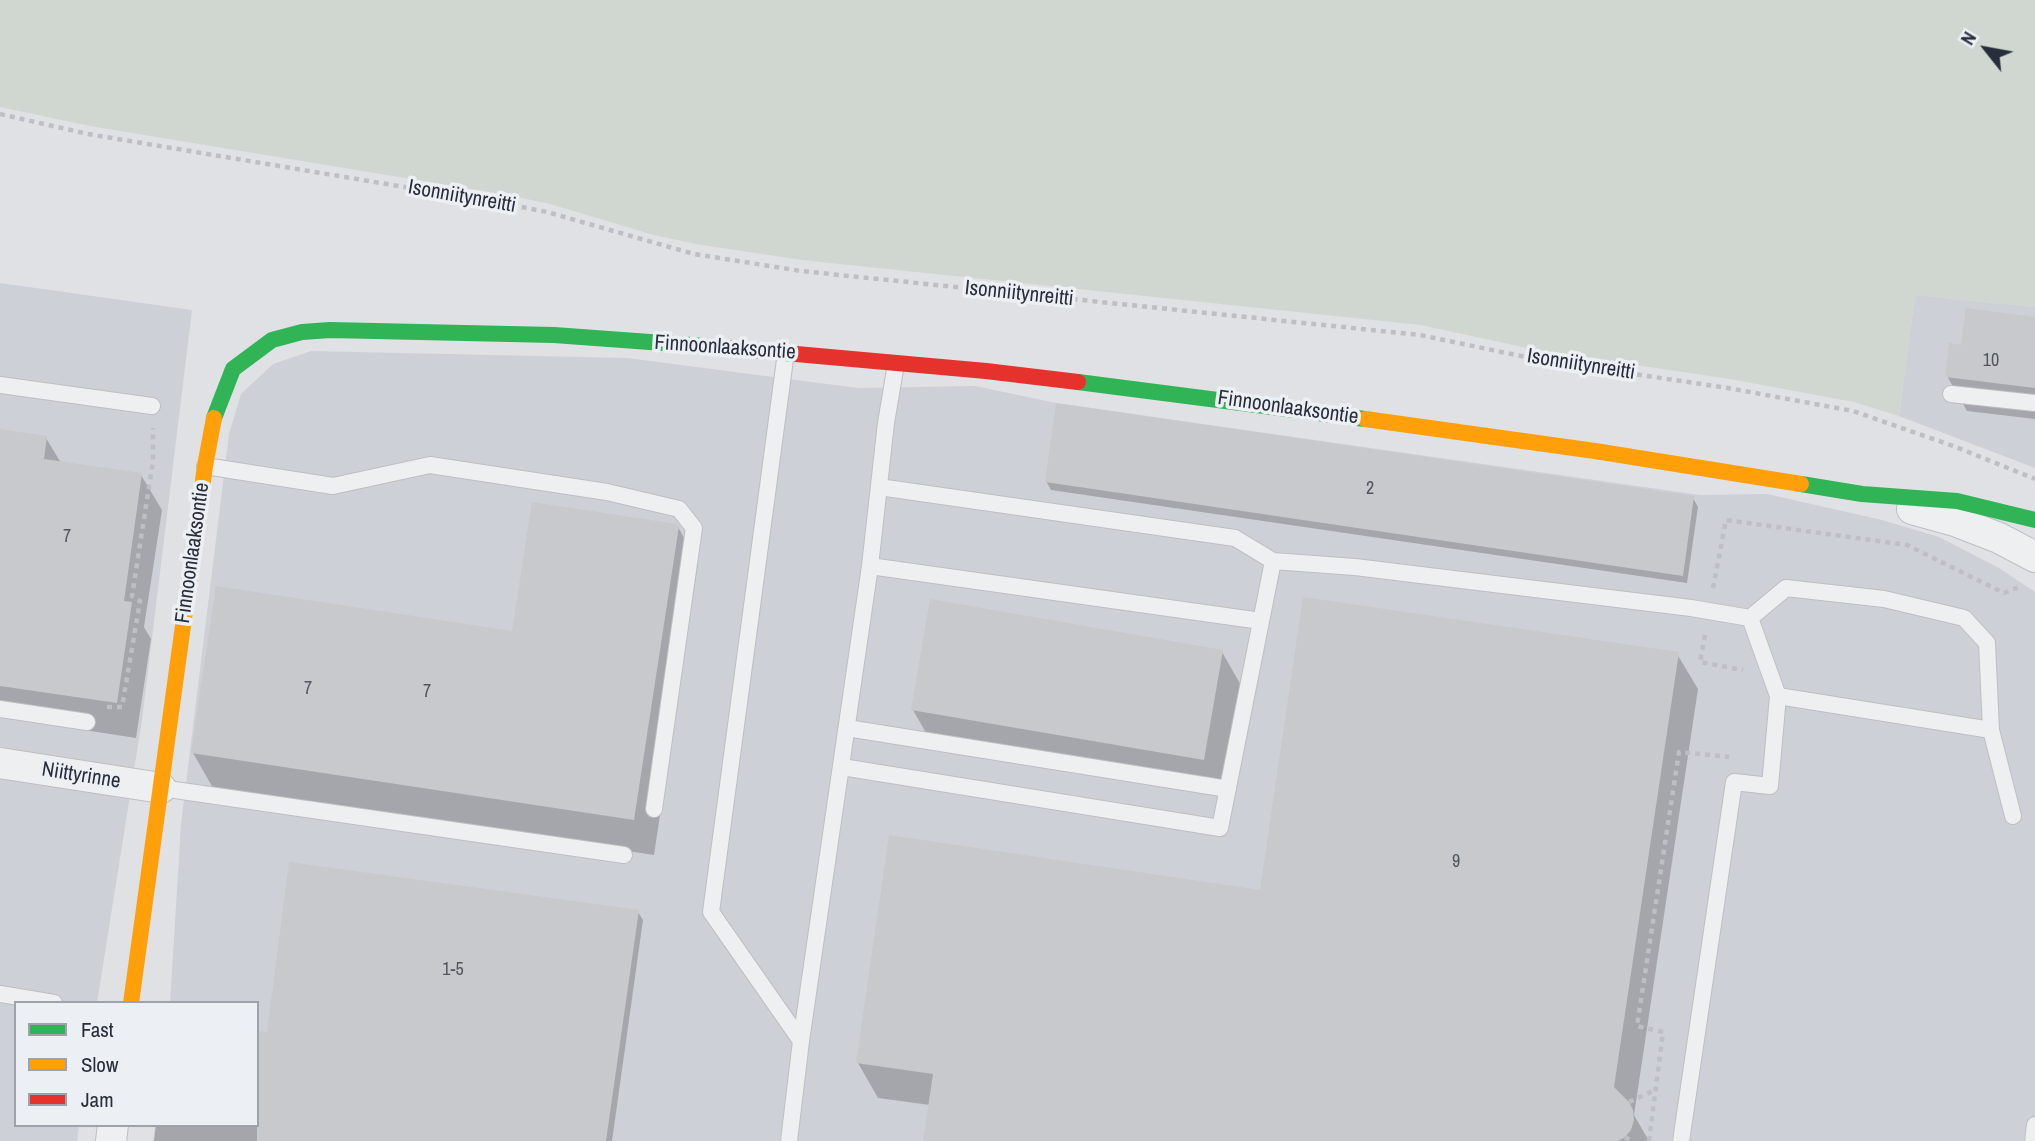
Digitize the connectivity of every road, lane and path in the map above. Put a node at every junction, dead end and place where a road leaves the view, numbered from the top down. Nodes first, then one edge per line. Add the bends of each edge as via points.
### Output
1 (0, 114) edge
2 (786, 352) junction
3 (896, 364) junction
4 (0, 385) edge
5 (1951, 394) dead end
6 (2035, 404) edge
7 (152, 406) joint
8 (205, 466) junction
9 (2035, 479) edge
10 (879, 488) junction
11 (1861, 494) junction
12 (2035, 520) edge
13 (2035, 557) edge
14 (1273, 561) junction
15 (870, 566) junction
16 (1750, 618) junction
17 (1261, 621) junction
18 (1778, 696) junction
19 (0, 709) edge
20 (87, 722) joint
21 (847, 728) junction
22 (1992, 730) junction
23 (0, 763) edge
24 (842, 767) junction
25 (161, 788) junction
26 (1228, 789) junction
27 (654, 808) dead end
28 (2013, 816) dead end
29 (624, 855) dead end
30 (0, 994) edge
31 (42, 1001) edge
32 (131, 1001) edge
33 (801, 1041) junction
34 (1656, 1090) dead end
35 (1629, 1102) dead end
36 (2035, 1125) edge
37 (1625, 1138) dead end
38 (789, 1141) edge
39 (1632, 1141) edge
40 (1681, 1141) edge
41 (2033, 1141) edge

1 - 9 path, Isonniitynreitti via 88,134 547,212 694,254 788,269 1420,335 1540,360 1728,388 1853,411
2 - 3 street, Finnoonlaaksontie
2 - 8 street, Finnoonlaaksontie via 554,335 302,332 272,340 233,369 214,416
2 - 33 lane via 711,912
3 - 10 lane
3 - 11 street, Finnoonlaaksontie via 1240,401
4 - 7 lane
5 - 6 lane
7 - 20 path via 153,461 132,596 140,601 122,707 104,706
8 - 25 street, Finnoonlaaksontie
8 - 27 lane via 333,486 430,465 607,492 679,509 694,528
10 - 14 lane via 1235,538
10 - 15 lane
11 - 12 street, Finnoonlaaksontie via 1957,501
11 - 13 street, Finnoonlaaksontie via 1955,521
14 - 16 lane
14 - 17 lane
15 - 17 lane
15 - 21 lane
16 - 18 lane
16 - 22 lane via 1786,588 1884,599 1964,618 1987,643
17 - 26 lane
18 - 22 lane
18 - 40 lane via 1770,786 1734,782
19 - 20 lane
21 - 24 lane
21 - 26 lane
22 - 28 lane
23 - 25 street, Niittyrinne
24 - 26 lane via 1220,828
24 - 33 lane
25 - 29 lane
25 - 32 street, Finnoonlaaksontie
30 - 31 lane
33 - 38 lane
34 - 35 path
36 - 41 lane
37 - 39 path

